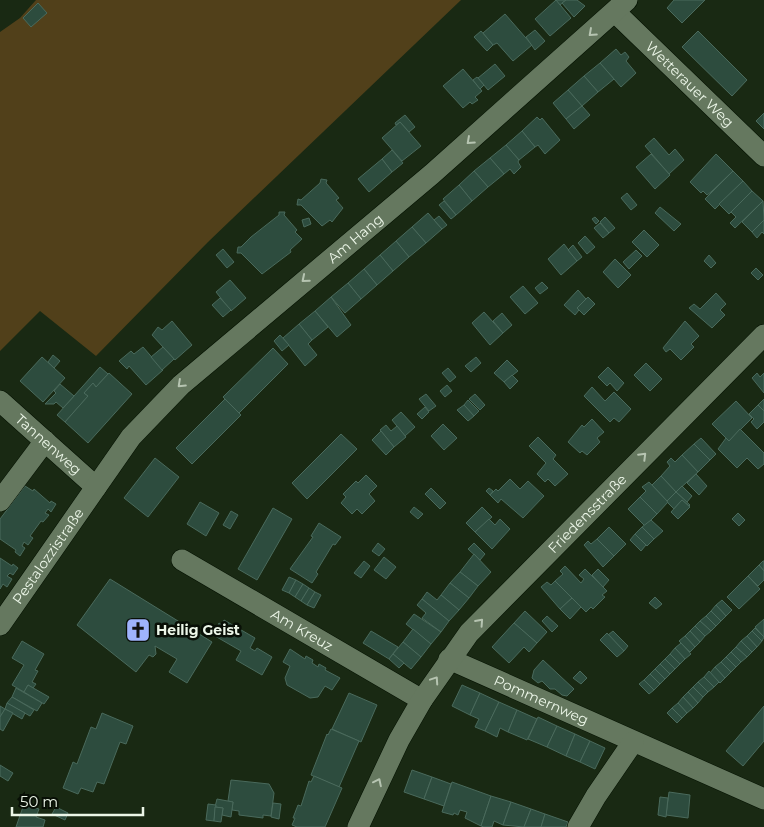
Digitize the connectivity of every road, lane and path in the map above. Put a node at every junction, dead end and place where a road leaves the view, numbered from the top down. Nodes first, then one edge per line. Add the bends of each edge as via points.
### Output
1 (621, 6) edge
2 (764, 156) edge
3 (764, 335) edge
4 (0, 401) edge
5 (45, 441) junction
6 (96, 487) junction
7 (0, 501) edge
8 (182, 560) dead end
9 (0, 625) edge
10 (449, 659) junction
11 (422, 700) junction
12 (633, 742) junction
13 (764, 799) edge
14 (358, 827) edge
15 (578, 827) edge

1 - 2 street, Wetterauer Weg
1 -> 6 street, Am Hang via 432,174 180,385 131,437
10 -> 3 street, Friedensstraße via 489,612
4 - 5 street, Tannenweg
5 - 6 street, Tannenweg
5 - 7 street
6 - 9 street, Pestalozzistraße
8 - 11 street, Am Kreuz
11 -> 10 street, Friedensstraße
10 - 12 street, Pommernweg
14 -> 11 street, Friedensstraße
12 - 13 street, Pommernweg
12 - 15 street

